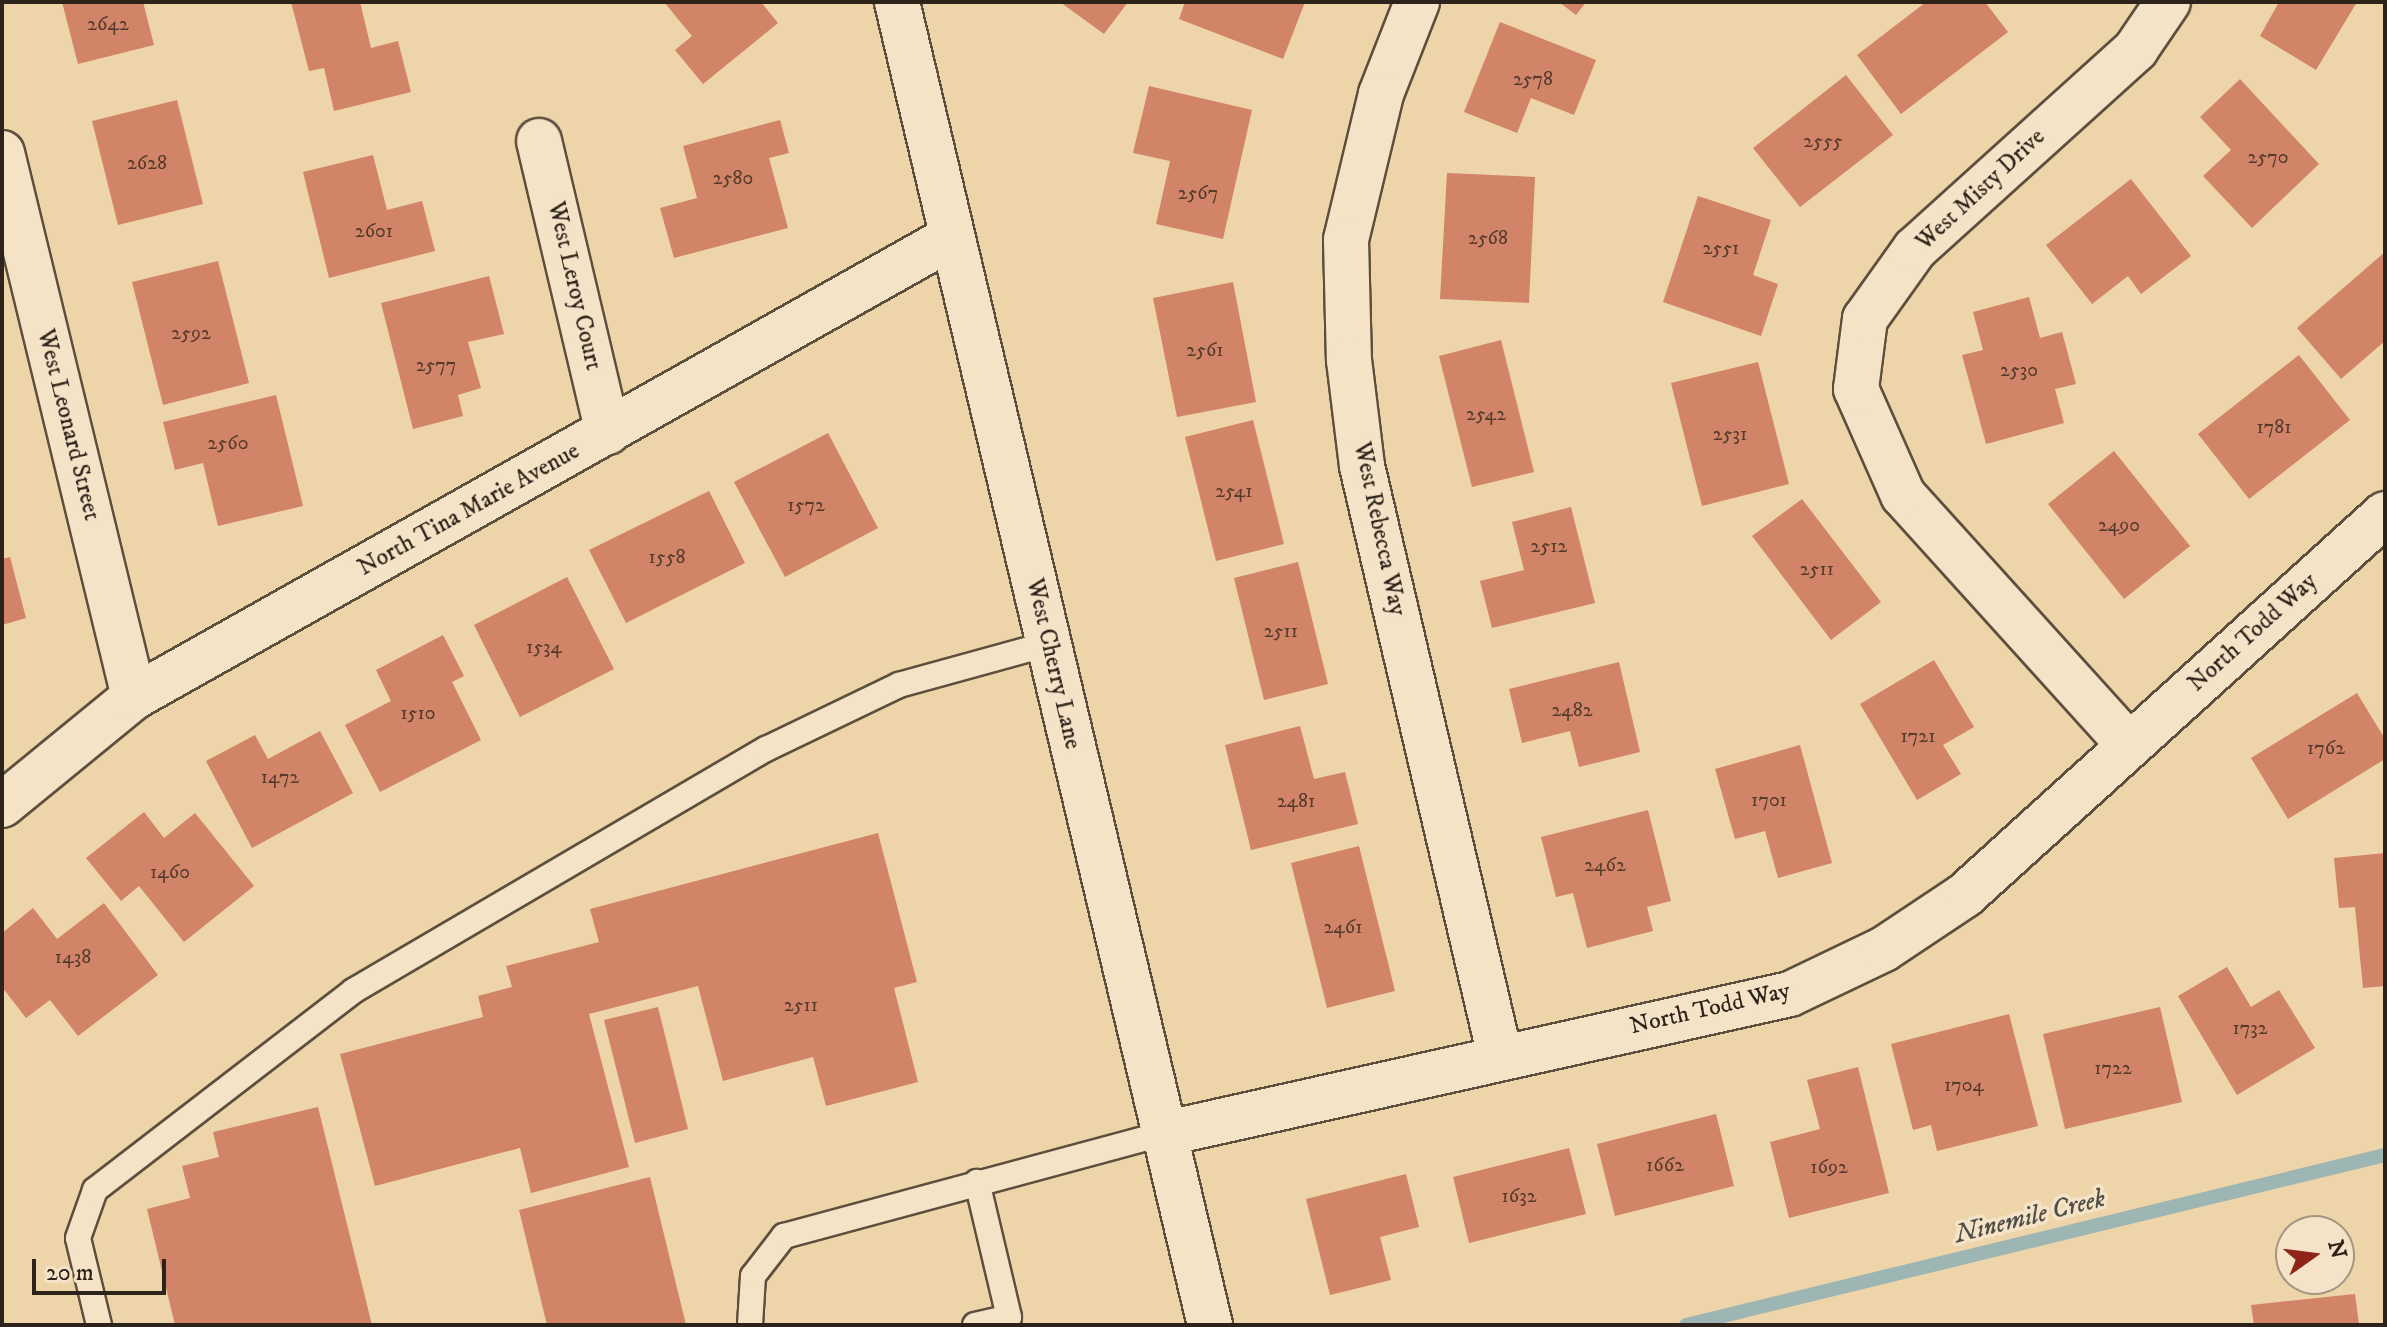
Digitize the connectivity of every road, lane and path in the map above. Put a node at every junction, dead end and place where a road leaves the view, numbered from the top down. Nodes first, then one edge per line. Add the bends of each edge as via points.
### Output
1 (897, 2) edge
2 (1417, 2) edge
3 (2168, 2) edge
4 (539, 141) dead end
5 (2, 153) edge
6 (952, 237) junction
7 (608, 432) junction
8 (2385, 514) edge
9 (1048, 644) junction
10 (134, 697) junction
11 (2129, 745) junction
12 (2, 805) edge
13 (1500, 1056) junction
14 (1163, 1134) junction
15 (977, 1182) junction
16 (99, 1325) edge
17 (750, 1325) edge
18 (975, 1325) edge
19 (1210, 1325) edge

1 - 6 street, West Cherry Lane
2 - 13 street, West Rebecca Way via 1381,94 1346,240 1349,360 1362,466
3 - 11 street, West Misty Drive via 2136,49 1915,249 1865,319 1856,389 1903,495
4 - 7 street, West Leroy Court
5 - 10 street, West Leonard Street
6 - 7 street, North Tina Marie Avenue
6 - 9 street, West Cherry Lane
7 - 10 street, North Tina Marie Avenue
8 - 11 street, North Todd Way
9 - 14 street, West Cherry Lane
9 - 16 lane via 899,685 766,749 353,991 95,1190 78,1238
10 - 12 street, North Tina Marie Avenue
11 - 13 street, North Todd Way via 1965,895 1884,949 1790,994
13 - 14 street, North Todd Way
14 - 15 lane
14 - 19 street, West Cherry Lane
15 - 17 lane via 784,1236 753,1276
15 - 18 lane via 1009,1317

